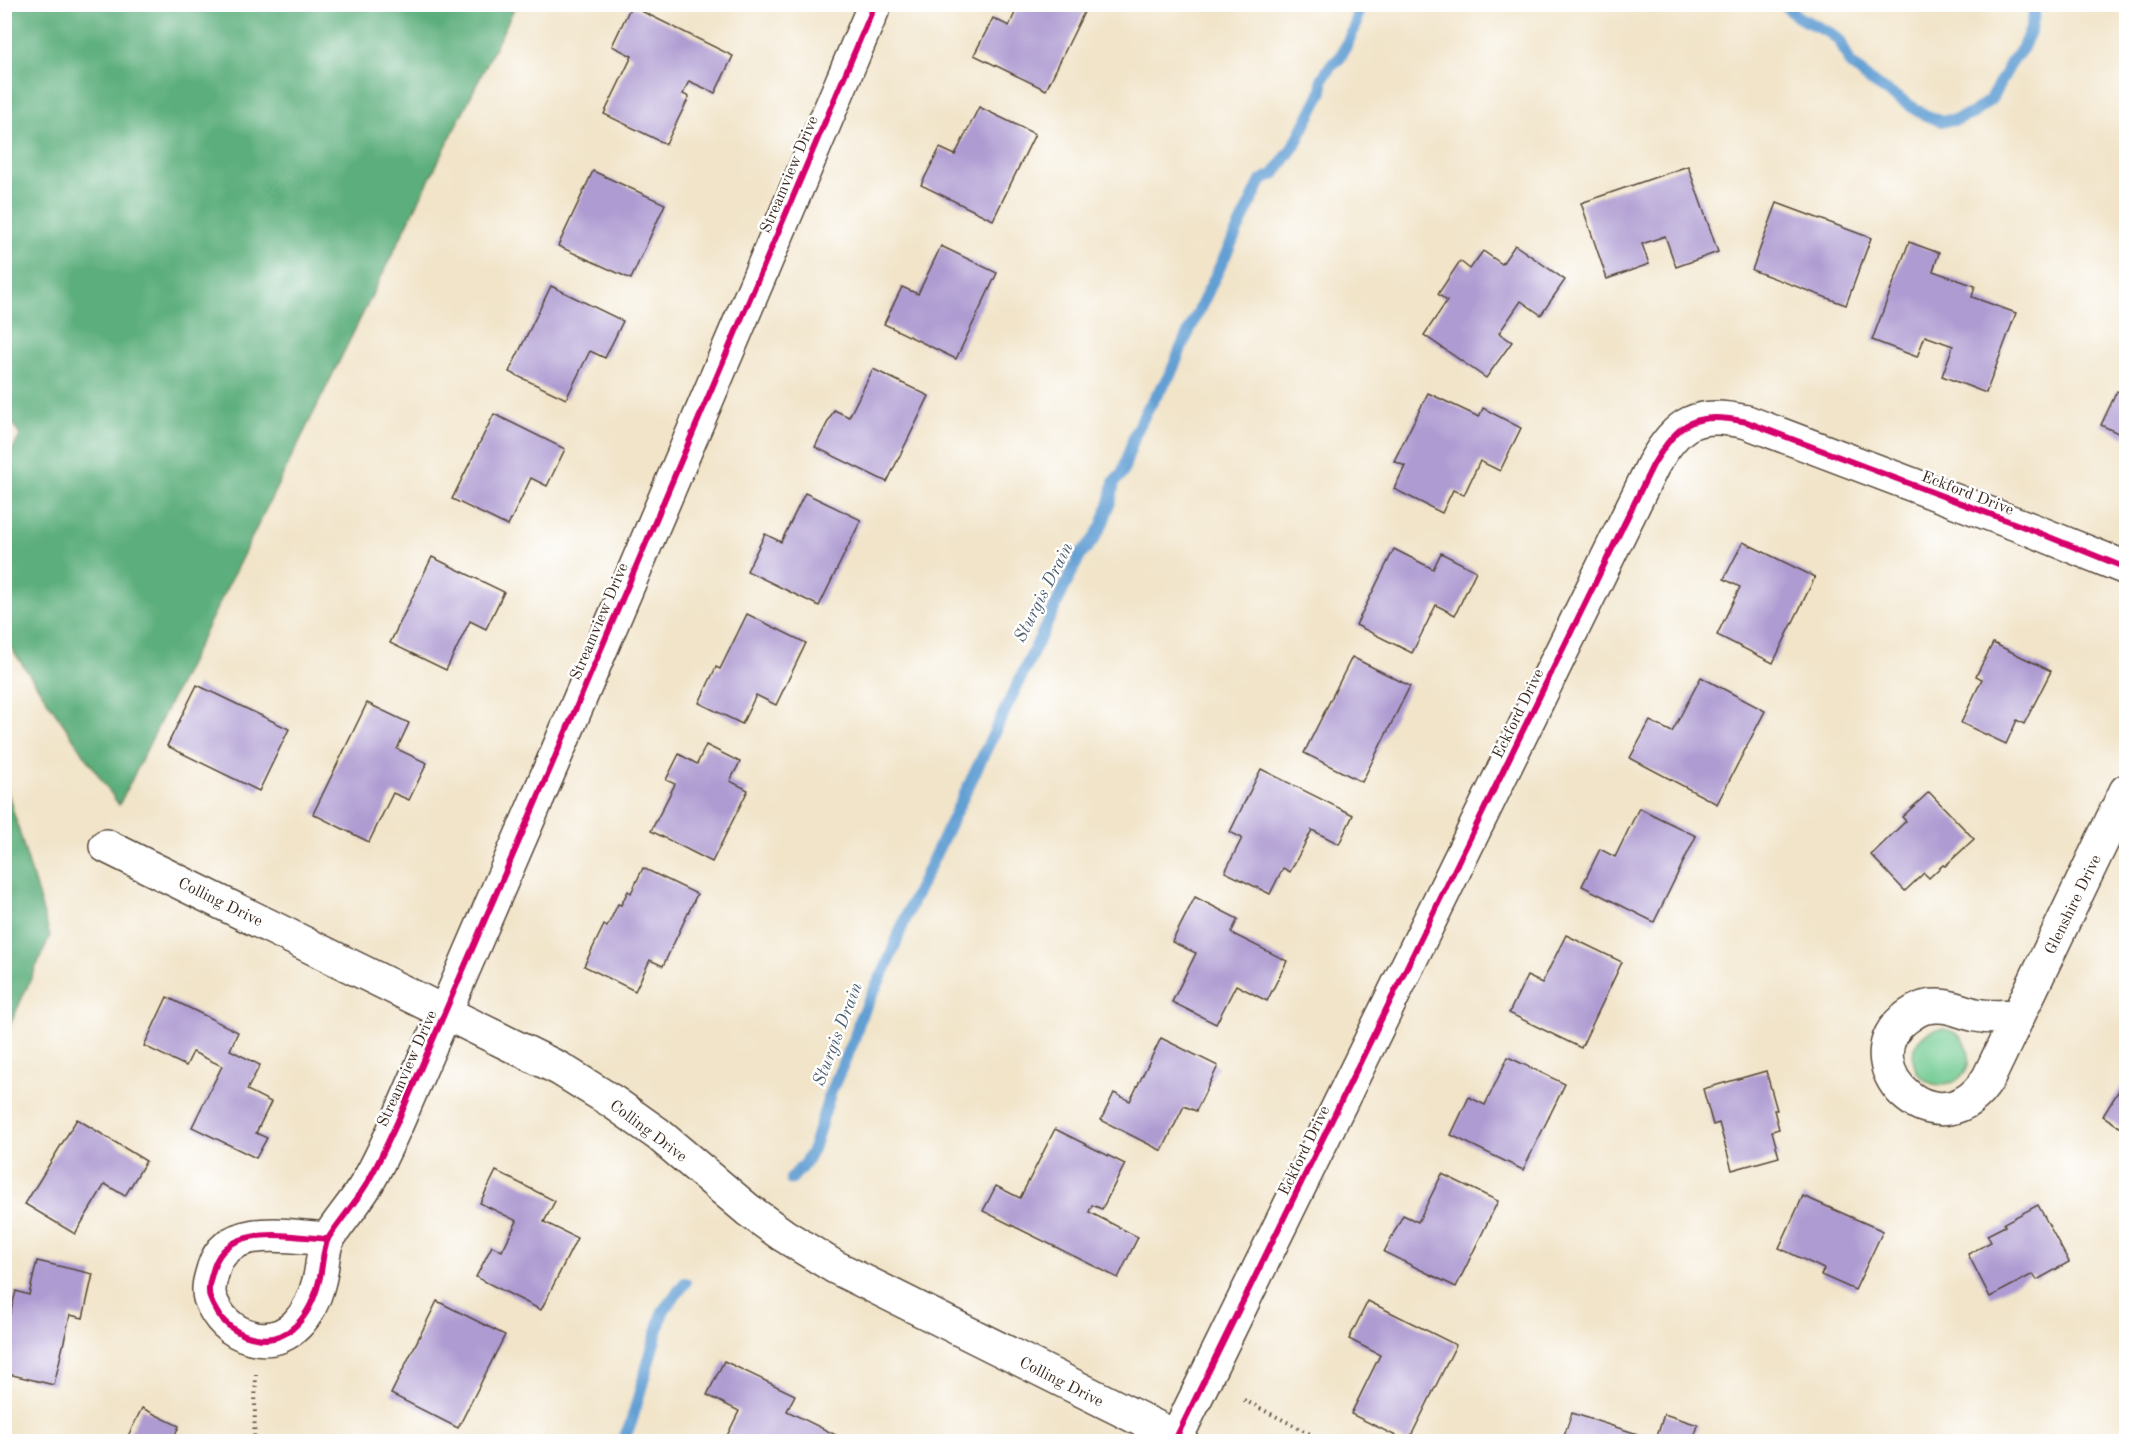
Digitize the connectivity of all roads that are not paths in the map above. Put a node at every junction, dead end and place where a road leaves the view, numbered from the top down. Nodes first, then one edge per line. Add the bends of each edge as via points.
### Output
1 (875, 4) edge
2 (2127, 568) edge
3 (2127, 791) edge
4 (106, 846) dead end
5 (446, 1013) junction
6 (2018, 1016) dead end
7 (328, 1239) dead end
8 (1175, 1439) edge

1 - 5 street, Streamview Drive
2 - 8 street, Eckford Drive via 1747,422 1708,417 1676,432 1653,465
3 - 6 street, Glenshire Drive
4 - 5 street, Colling Drive
5 - 7 street, Streamview Drive via 368,1181
5 - 8 street, Colling Drive via 560,1069 613,1102 658,1134 748,1210 835,1267

